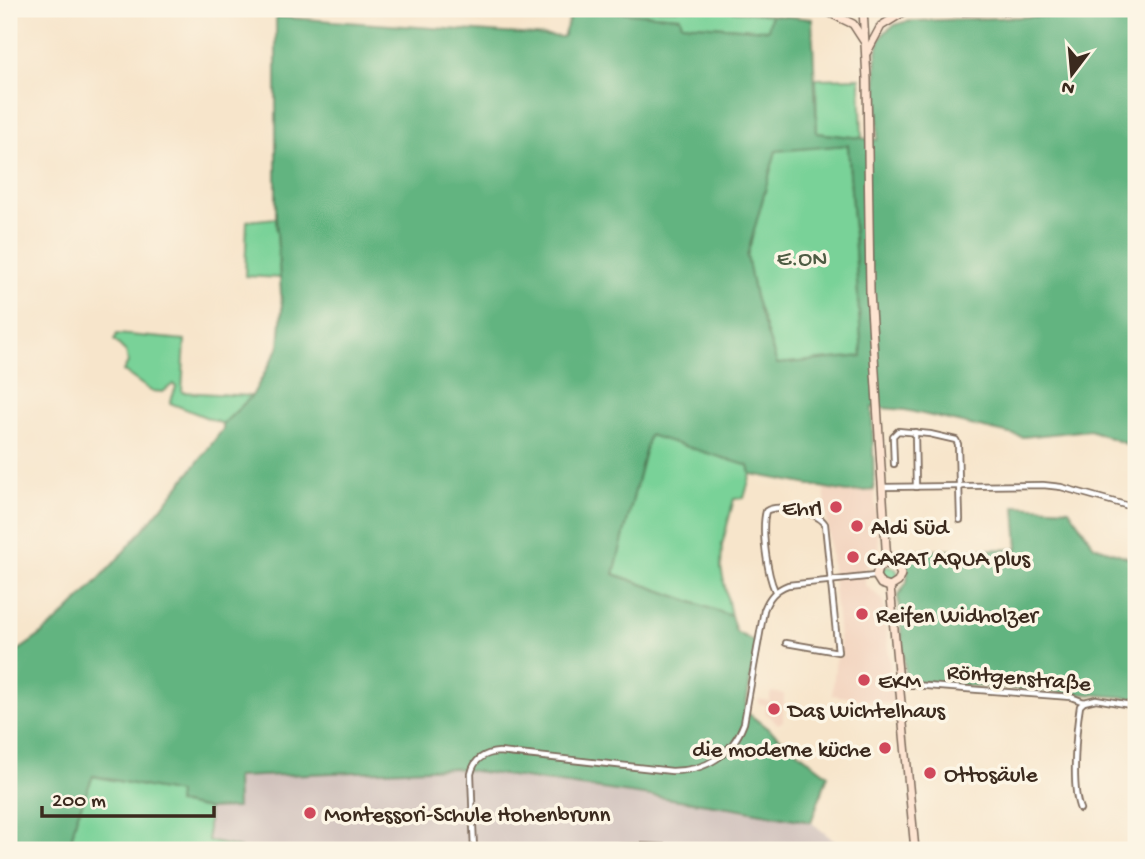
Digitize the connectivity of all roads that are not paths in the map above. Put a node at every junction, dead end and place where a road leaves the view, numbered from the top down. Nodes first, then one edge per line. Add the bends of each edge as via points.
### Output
1 (822, 9) edge
2 (862, 9) edge
3 (1051, 9) edge
4 (906, 12) junction
5 (865, 44) junction
6 (866, 54) junction
7 (915, 432) junction
8 (894, 464) dead end
9 (881, 487) junction
10 (959, 487) junction
11 (916, 488) junction
12 (1136, 508) edge
13 (960, 520) dead end
14 (887, 563) junction
15 (876, 576) junction
16 (831, 580) junction
17 (890, 587) junction
18 (775, 591) junction
19 (786, 643) dead end
20 (899, 684) junction
21 (1084, 702) junction
22 (1136, 706) edge
23 (1080, 809) dead end
24 (603, 849) edge
25 (474, 850) edge
26 (525, 850) edge
27 (740, 850) edge
28 (915, 850) edge

1 - 5 main road via 853,24
2 - 4 main road
2 - 5 main road
3 - 4 main road
4 - 6 main road via 881,26
5 - 6 main road
6 - 9 main road via 870,292
7 - 8 street via 894,433
7 - 10 street via 956,440
7 - 11 street
9 - 11 street
9 - 14 main road
10 - 11 street
10 - 12 street via 1062,487
10 - 13 street
14 - 15 main road via 878,568
14 - 17 main road via 896,565 901,574 898,583
15 - 16 street
15 - 17 main road
16 - 18 street
16 - 18 street via 825,521 810,513 774,507 766,511 764,521 769,577
16 - 19 street via 838,652
17 - 20 main road
18 - 25 street via 764,610 744,723 722,756 700,768 672,771 485,754 471,774
20 - 21 street, Röntgenstraße via 1071,697
20 - 28 main road
21 - 22 street, Röntgenstraße via 1096,699
21 - 23 street via 1077,740
24 - 26 street
24 - 27 street

